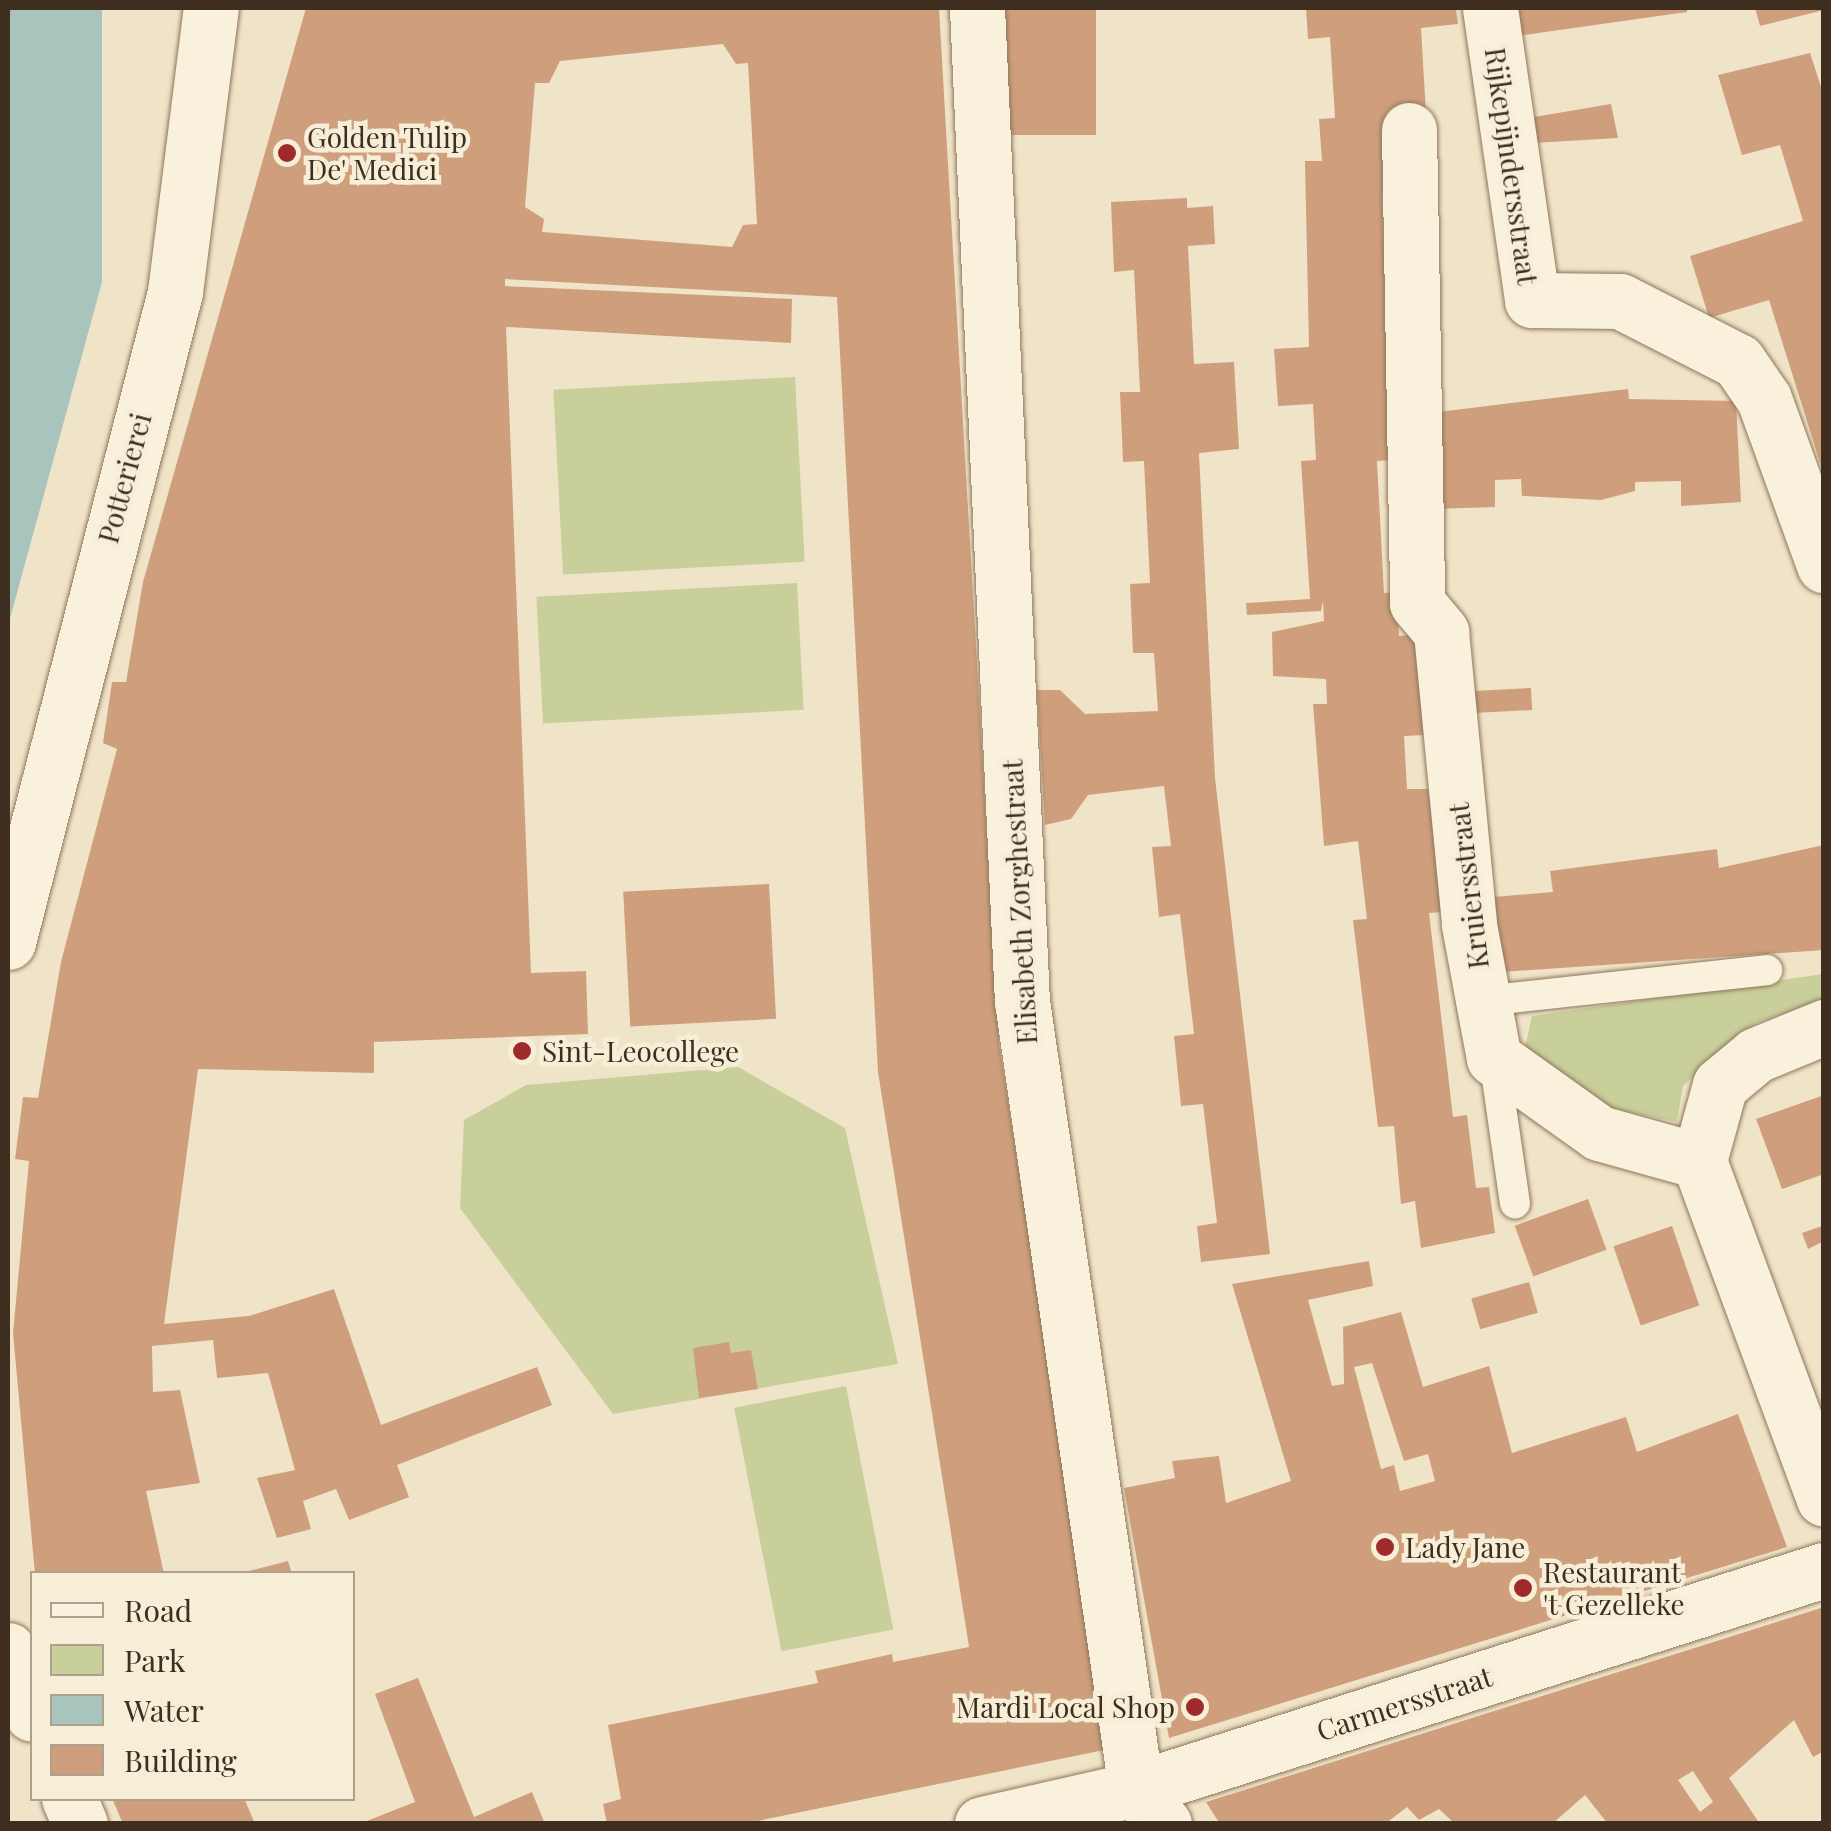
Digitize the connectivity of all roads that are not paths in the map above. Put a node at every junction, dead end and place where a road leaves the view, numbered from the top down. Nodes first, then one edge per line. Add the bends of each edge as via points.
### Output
1 (210, 8) edge
2 (977, 8) edge
3 (1490, 8) edge
4 (1410, 130) dead end
5 (1824, 565) edge
6 (8, 942) edge
7 (1767, 970) dead end
8 (1483, 1001) junction
9 (1824, 1027) edge
10 (1494, 1058) junction
11 (1699, 1161) junction
12 (1514, 1203) dead end
13 (1824, 1499) edge
14 (1824, 1570) edge
15 (8, 1650) edge
16 (30, 1709) edge
17 (1150, 1806) edge
18 (982, 1824) edge

1 - 6 street, Potterierei via 174,292
2 - 17 street, Elisabeth Zorghestraat via 1022,1001
3 - 5 street, Rijkepijndersstraat via 1532,300 1620,301 1738,361 1764,399
4 - 8 street, Kruiersstraat via 1417,604 1441,632
7 - 8 lane
8 - 10 street, Kruiersstraat
9 - 11 street via 1756,1055 1720,1084
10 - 11 street via 1599,1133
10 - 12 lane
11 - 13 street
14 - 17 street, Carmersstraat
15 - 16 street
17 - 18 street, Carmersstraat

